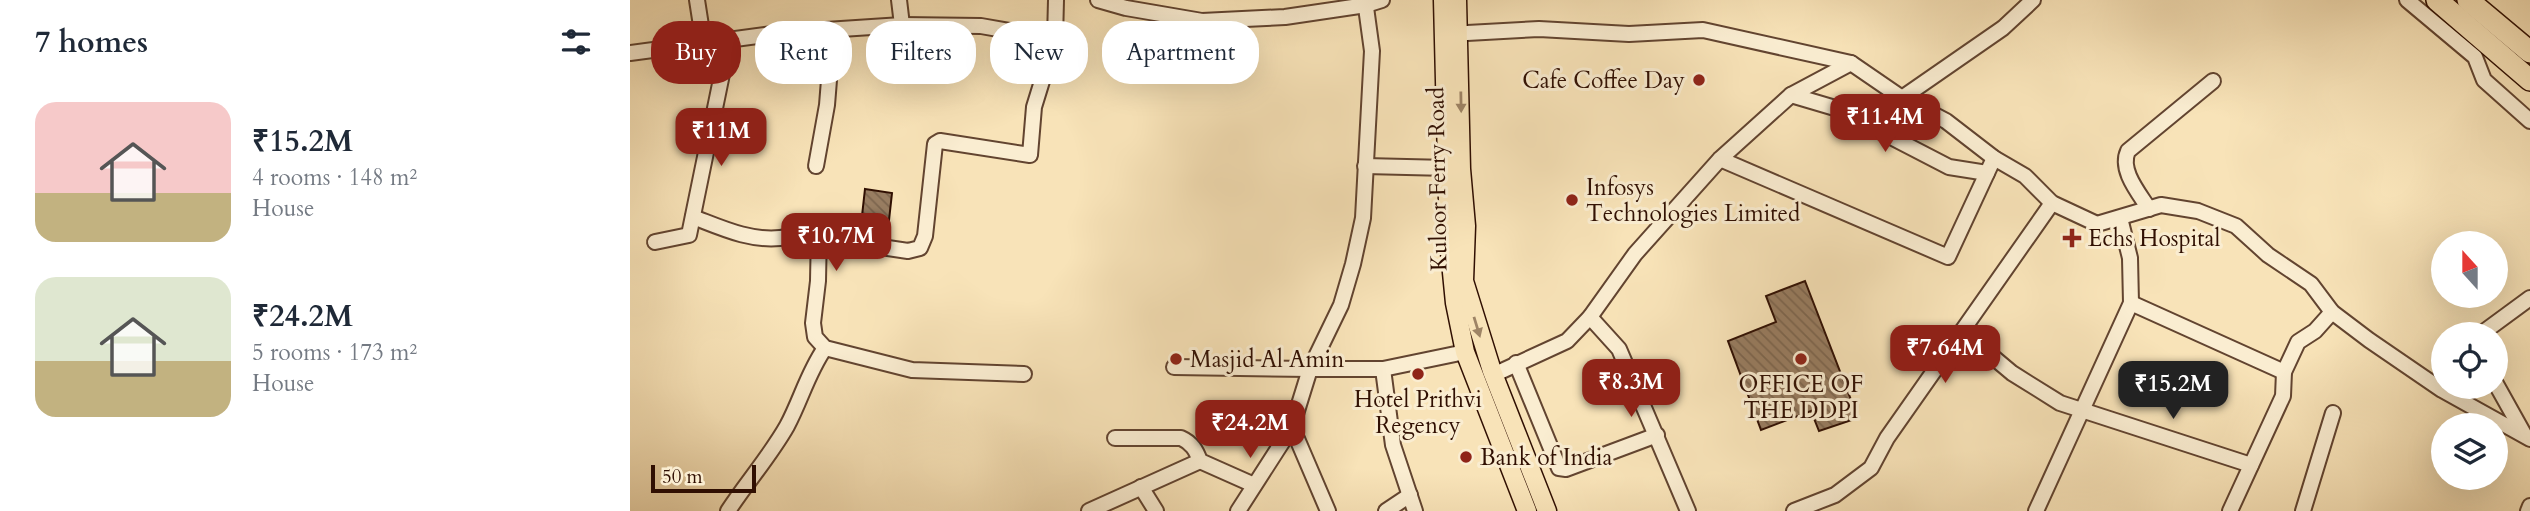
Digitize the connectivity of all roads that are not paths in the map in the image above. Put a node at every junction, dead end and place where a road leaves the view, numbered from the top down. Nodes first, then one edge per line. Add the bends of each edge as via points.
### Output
1 (697, 0) edge
2 (899, 0) edge
3 (1056, 0) edge
4 (1098, 0) edge
5 (1382, 0) edge
6 (1443, 0) edge
7 (1457, 0) edge
8 (2034, 0) edge
9 (2407, 0) edge
10 (2437, 0) edge
11 (2468, 0) edge
12 (1365, 2) edge
13 (700, 21) edge
14 (901, 21) edge
15 (1055, 21) edge
16 (1452, 34) junction
17 (651, 51) edge
18 (2530, 52) edge
19 (630, 53) edge
20 (1851, 63) junction
21 (2530, 80) edge
22 (2213, 81) dead end
23 (720, 84) edge
24 (828, 84) edge
25 (1041, 84) edge
26 (1791, 95) junction
27 (1902, 98) junction
28 (2530, 121) edge
29 (1994, 158) junction
30 (1720, 159) junction
31 (816, 166) dead end
32 (1365, 166) junction
33 (1448, 168) junction
34 (1987, 173) junction
35 (2052, 202) junction
36 (2149, 209) junction
37 (693, 217) junction
38 (2120, 218) junction
39 (820, 238) junction
40 (655, 243) dead end
41 (2530, 298) edge
42 (2131, 303) junction
43 (2332, 312) junction
44 (1590, 317) junction
45 (2497, 322) edge
46 (1962, 331) junction
47 (825, 348) junction
48 (1465, 352) junction
49 (1516, 363) junction
50 (1174, 367) dead end
51 (1310, 369) junction
52 (1383, 369) junction
53 (2284, 372) junction
54 (1024, 374) dead end
55 (1493, 375) junction
56 (2505, 399) edge
57 (2084, 410) junction
58 (2333, 414) dead end
59 (1292, 427) junction
60 (1657, 435) junction
61 (2527, 437) edge
62 (1115, 438) dead end
63 (1200, 461) junction
64 (2251, 465) junction
65 (1254, 485) junction
66 (1141, 487) junction
67 (1410, 495) junction
68 (728, 511) edge
69 (1089, 511) edge
70 (1156, 511) edge
71 (1238, 511) edge
72 (1328, 511) edge
73 (1386, 511) edge
74 (1415, 511) edge
75 (1527, 511) edge
76 (1547, 511) edge
77 (1688, 511) edge
78 (1794, 511) edge
79 (2036, 511) edge
80 (2230, 511) edge
81 (2303, 511) edge

1 - 13 street
2 - 14 street
3 - 15 street
4 - 12 street via 1202,21 1285,16
5 - 12 street
6 - 16 main road, Kuloor Ferry Road
7 - 16 main road, Kuloor Ferry Road
8 - 27 street via 2003,28
9 - 28 street via 2475,57 2484,80
10 - 21 highway
11 - 18 highway
12 - 32 street via 1372,51
16 - 20 street via 1539,29 1629,34 1703,30
16 - 33 main road, Kuloor Ferry Road
16 -> 55 main road, Kuloor Ferry Road via 1466,226 1464,281
17 - 19 street
20 - 26 street
20 - 27 street
22 - 36 street via 2128,151 2128,174
23 - 37 street
24 - 31 street
25 - 39 street via 1030,155 940,141 935,144 920,248 908,251
26 - 30 street
26 - 34 street via 1835,108 1949,167
27 - 29 street via 1946,121
29 - 34 street
29 - 35 street via 2025,176
30 - 34 street via 1948,257
30 - 44 street via 1634,254
32 - 33 street
32 - 51 street via 1363,218 1353,264 1340,305
33 - 48 main road, Kuloor Ferry Road via 1449,242
35 - 38 street via 2097,224
35 - 46 street
36 - 38 street
36 - 43 street via 2161,205 2198,211 2236,226 2311,284
37 - 39 street via 757,238 816,230
37 - 40 street via 689,234
38 - 42 street via 2130,258
39 - 47 street via 813,323 815,337
41 - 45 street
42 - 53 street
42 - 57 street
43 - 53 street via 2298,342
43 - 61 street via 2442,390
44 - 49 street via 1567,341
44 - 60 street via 1619,349
46 - 57 street via 2012,373 2060,403
46 - 78 street via 1871,468 1835,495
47 - 54 street via 912,370
47 - 68 street via 788,423
48 - 52 street
48 - 75 main road, Kuloor Ferry Road
49 - 55 street
49 - 60 street via 1559,468
50 - 51 street
51 - 52 street
51 - 59 street
52 - 67 street via 1393,445
53 - 64 street via 2283,396
55 - 76 main road, Kuloor Ferry Road
56 - 61 street
57 - 64 street
57 - 79 street
58 - 81 street
59 - 65 street
59 - 72 street
60 - 77 street
62 - 63 street via 1181,438 1189,441
63 - 65 street
63 - 66 street
64 - 80 street
65 - 71 street
66 - 69 street
66 - 70 street
67 - 73 street
67 - 74 street

